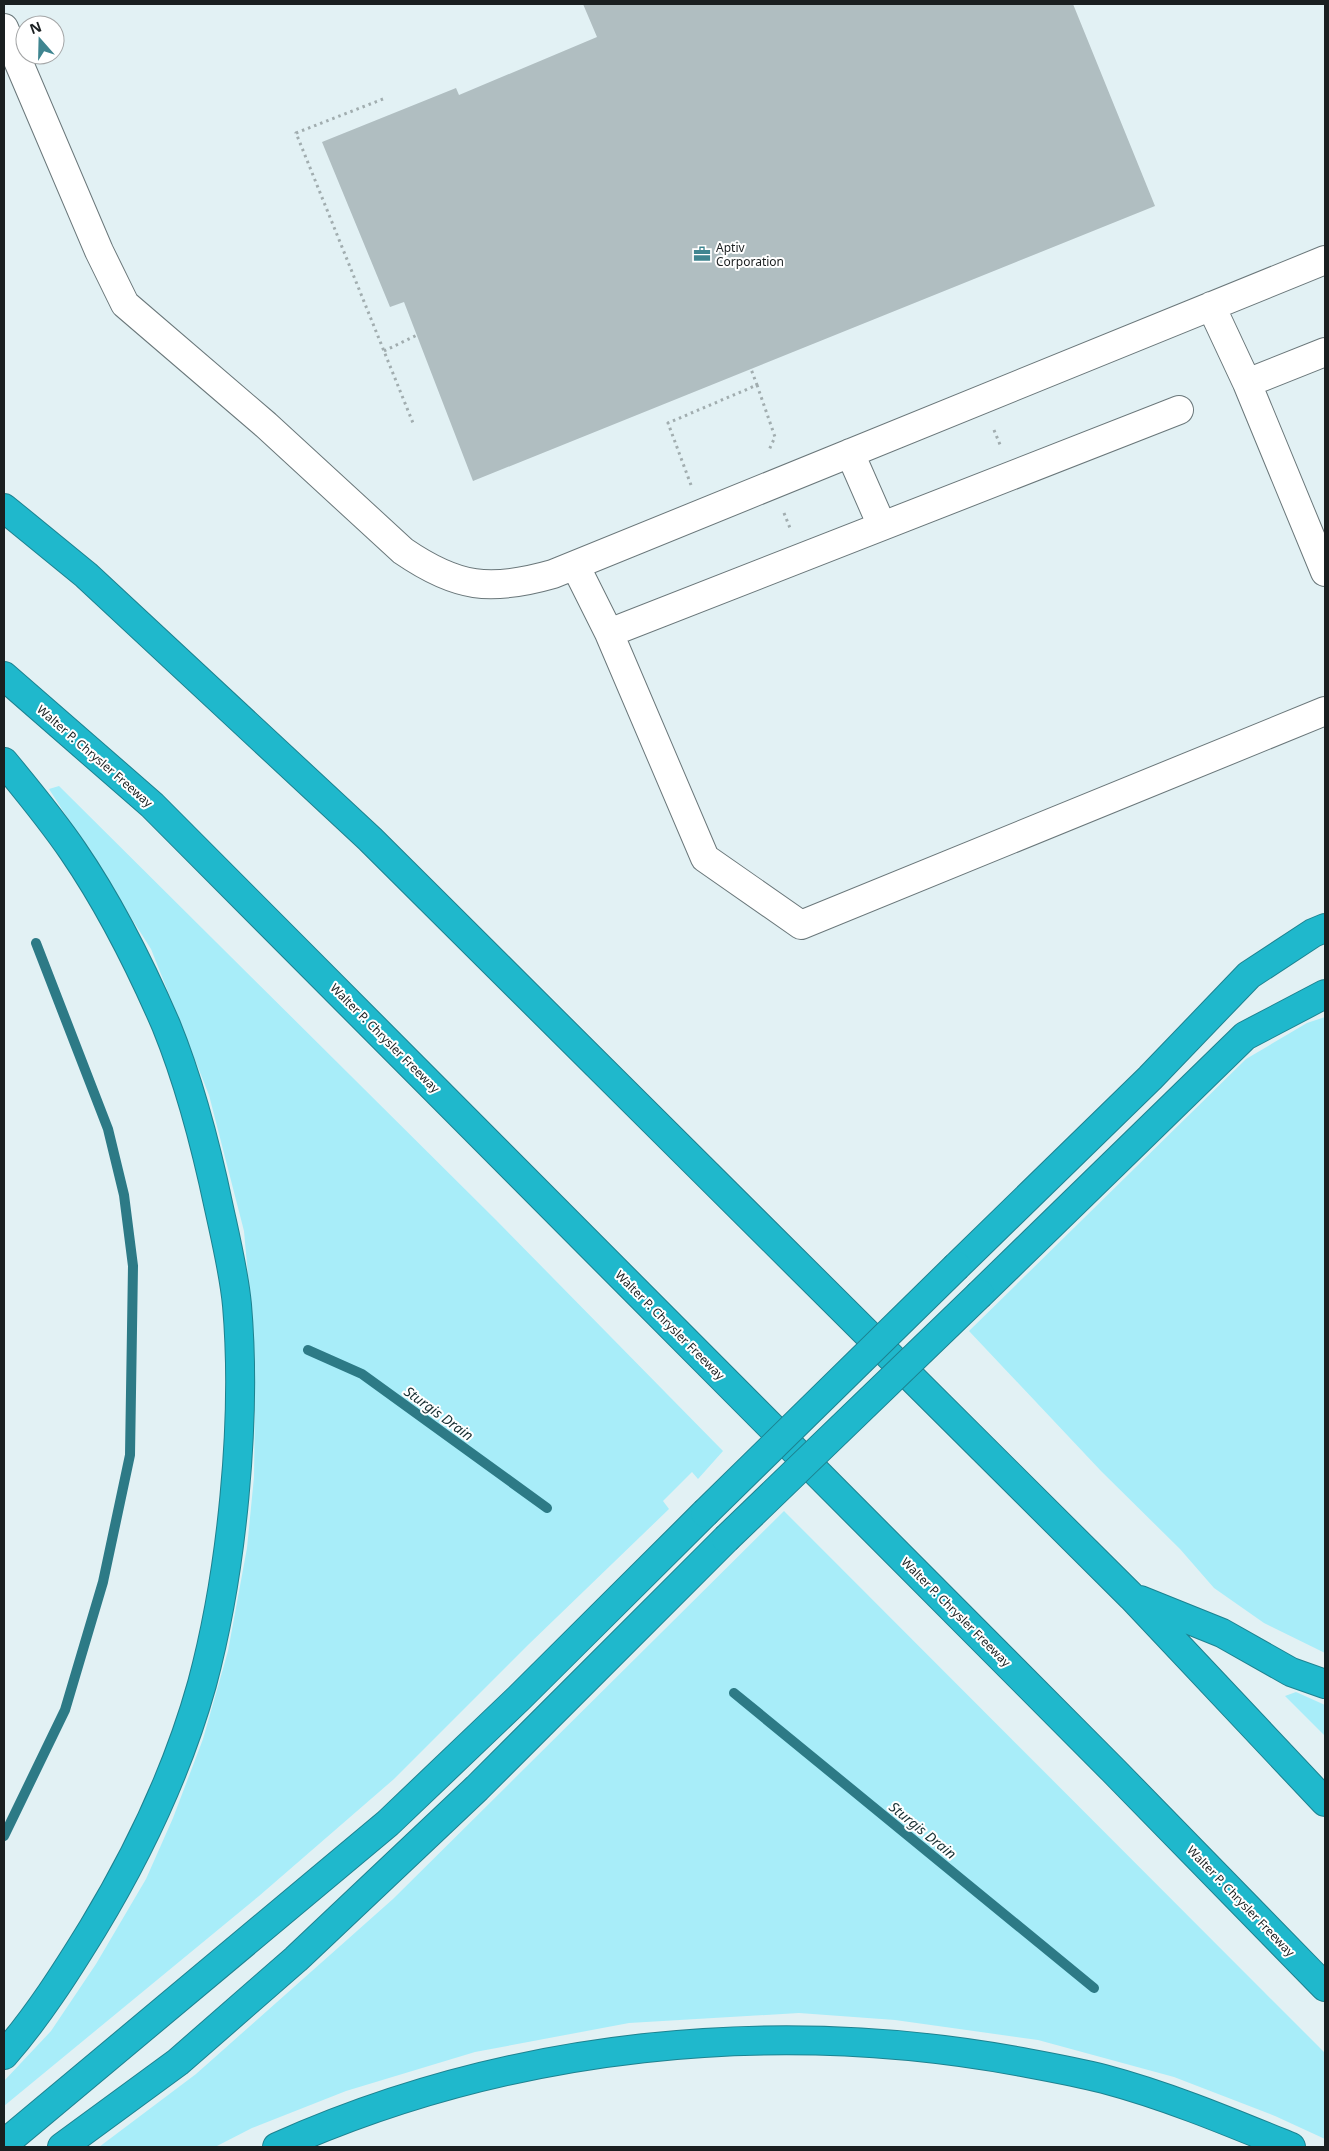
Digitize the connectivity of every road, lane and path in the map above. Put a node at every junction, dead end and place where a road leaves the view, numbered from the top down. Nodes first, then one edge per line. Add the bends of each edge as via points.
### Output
1 (4, 28) edge
2 (382, 100) dead end
3 (1325, 260) edge
4 (1211, 306) junction
5 (417, 335) dead end
6 (384, 351) junction
7 (1325, 352) edge
8 (751, 369) dead end
9 (1247, 383) junction
10 (757, 386) junction
11 (1179, 410) dead end
12 (413, 423) dead end
13 (850, 453) junction
14 (768, 454) dead end
15 (694, 492) dead end
16 (4, 508) edge
17 (882, 526) junction
18 (575, 565) junction
19 (1325, 572) edge
20 (609, 633) junction
21 (4, 676) edge
22 (1325, 711) edge
23 (4, 762) edge
24 (1325, 928) edge
25 (1325, 994) edge
26 (1132, 1597) junction
27 (1325, 1684) edge
28 (1325, 1802) edge
29 (1325, 1987) edge
30 (4, 2055) edge
31 (4, 2144) edge
32 (62, 2147) edge
33 (277, 2147) edge
34 (1291, 2147) edge

1 - 18 lane via 99,252 125,304 266,425 365,518 424,566 450,578 492,585 522,583
2 - 6 path via 296,133
3 - 4 lane
4 - 9 lane
4 - 13 lane
5 - 6 path
6 - 12 path
7 - 9 lane
8 - 10 path
9 - 19 lane
10 - 14 path via 775,437
10 - 15 path via 668,423
11 - 17 lane
13 - 17 lane
13 - 18 lane
16 - 26 highway via 86,574 370,839
17 - 20 lane
18 - 20 lane
20 - 22 lane via 705,858 802,925
21 - 29 highway, Walter P. Chrysler Freeway via 152,805
23 - 30 highway via 74,852 110,909 166,1027 192,1100 226,1239 236,1304 240,1380 237,1460 228,1548 202,1684 183,1740 156,1811 121,1882 28,2028
24 - 31 highway, bridge via 1249,975 1150,1078 388,1823
25 - 32 highway, bridge via 1246,1036 726,1539 477,1788 296,1959 178,2062
26 - 27 highway via 1222,1633 1292,1672
26 - 28 highway
33 - 34 highway via 372,2109 499,2073 635,2050 761,2039 832,2040 963,2051 1104,2079 1196,2109

